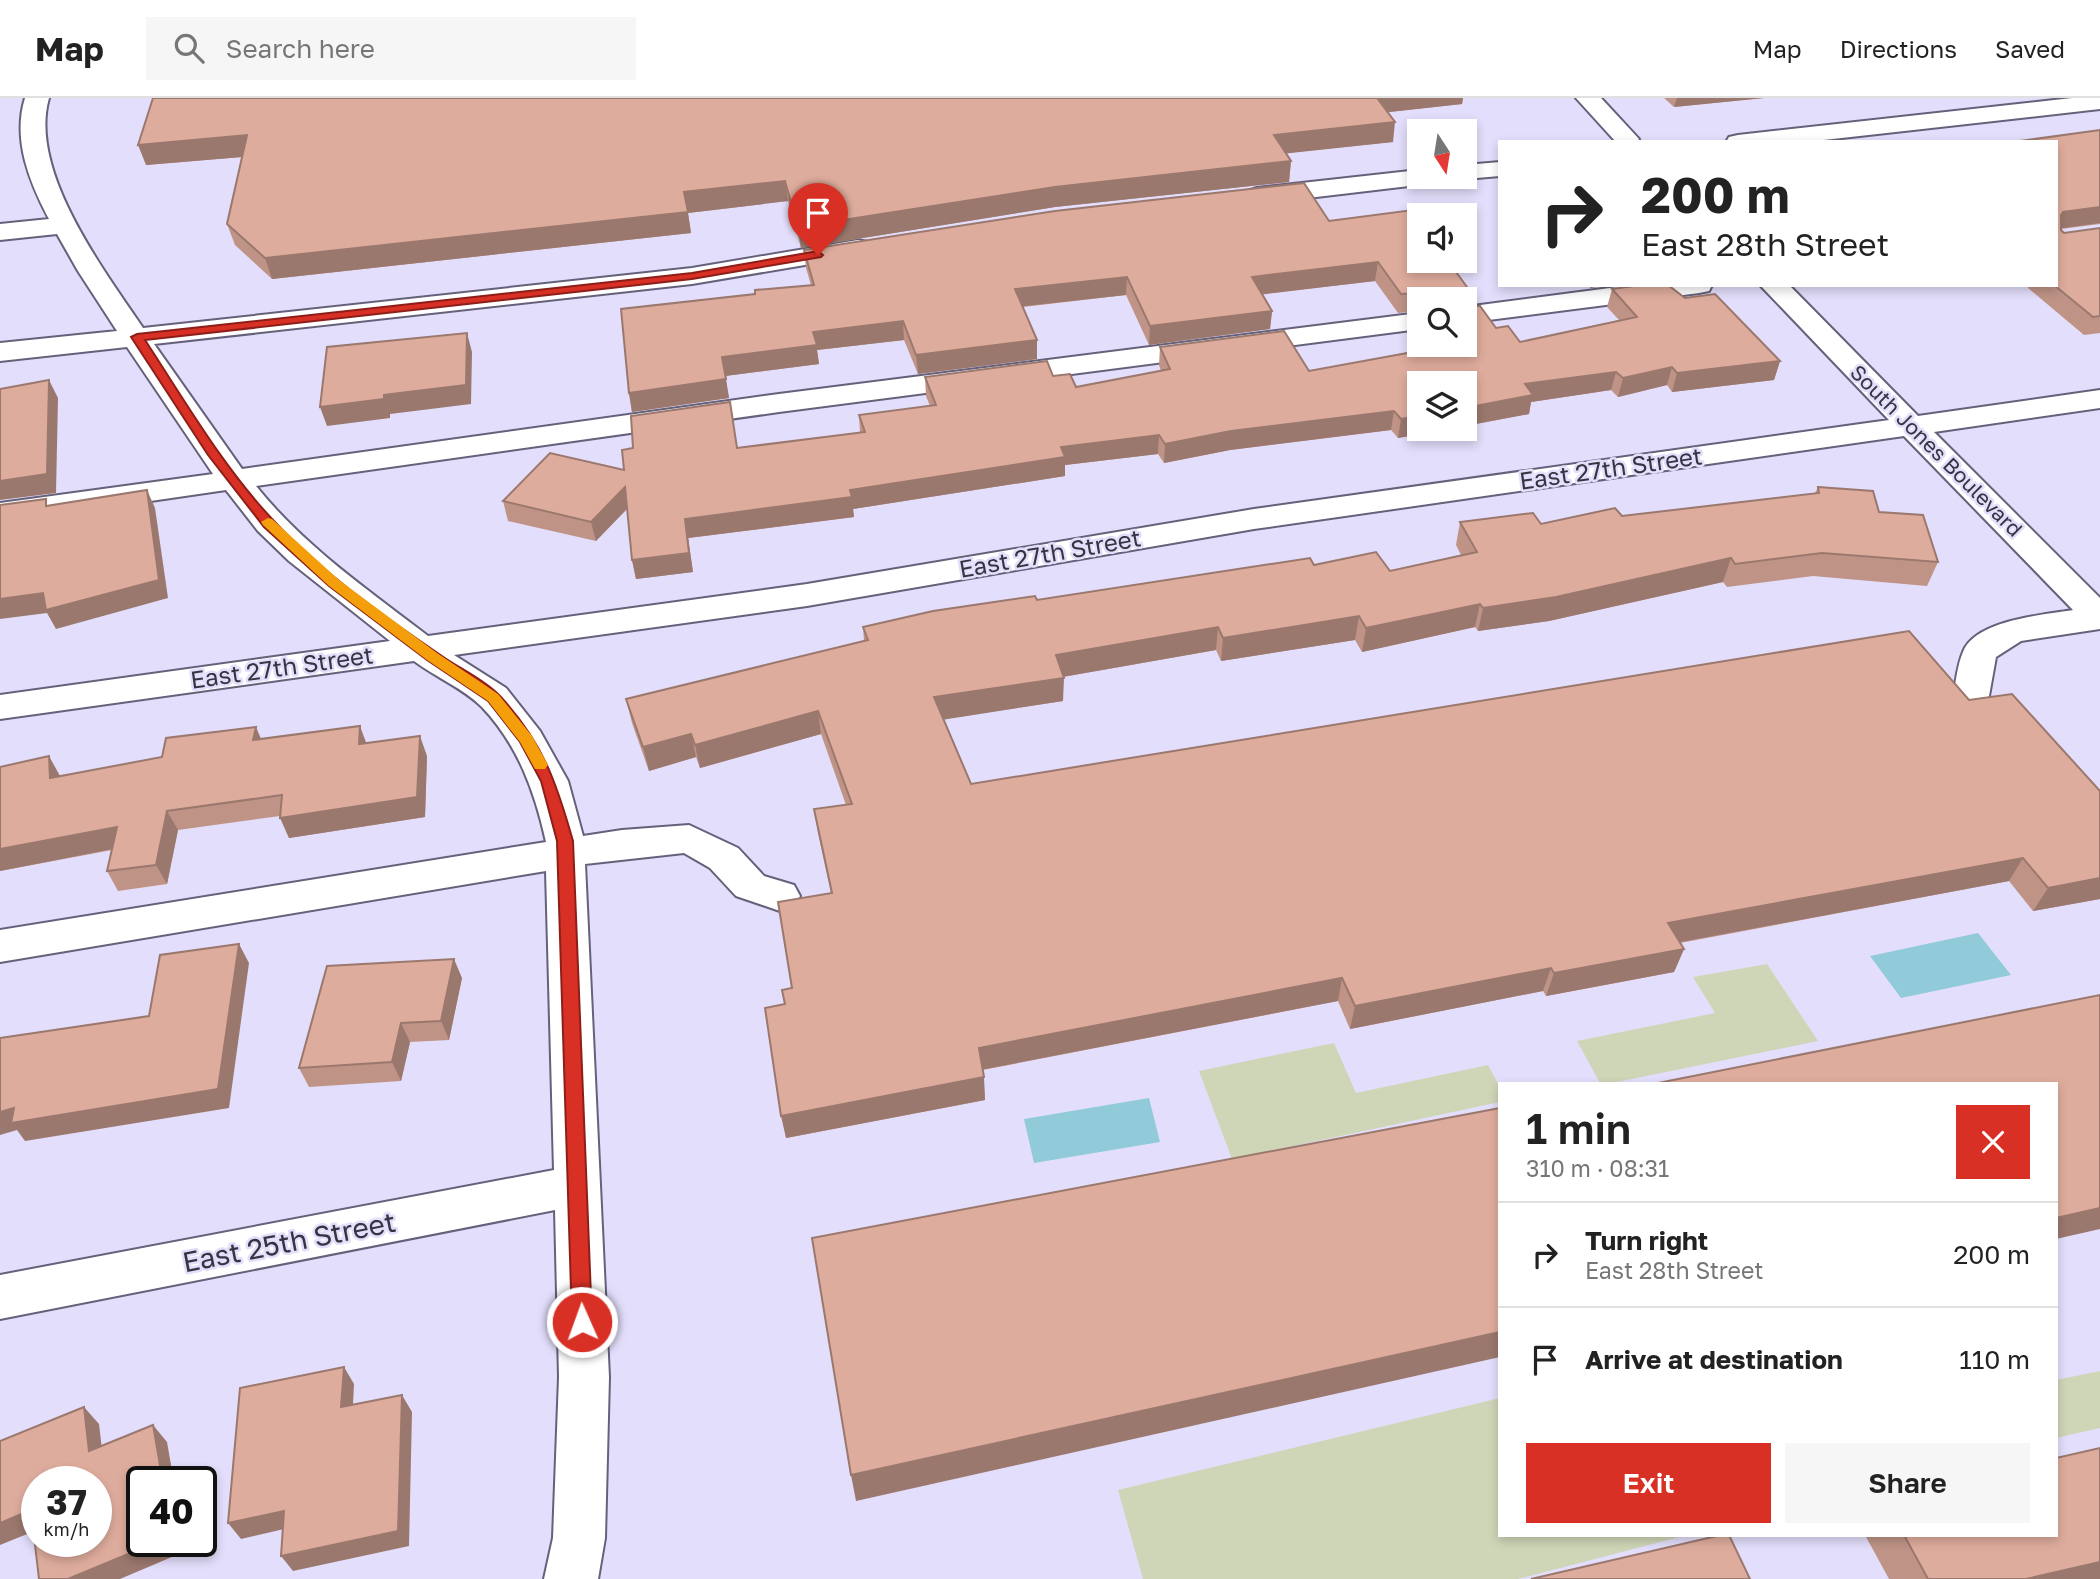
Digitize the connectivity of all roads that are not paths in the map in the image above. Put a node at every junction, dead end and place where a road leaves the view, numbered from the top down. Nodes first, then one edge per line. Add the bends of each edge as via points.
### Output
1 (37, 98) edge
2 (1588, 98) edge
3 (2100, 102) edge
4 (1630, 140) edge
5 (1756, 140) edge
6 (1498, 169) edge
7 (1477, 171) edge
8 (1407, 179) edge
9 (1234, 198) edge
10 (65, 225) junction
11 (0, 232) edge
12 (888, 243) edge
13 (1683, 287) edge
14 (1775, 287) edge
15 (1477, 313) edge
16 (1407, 323) edge
17 (137, 337) junction
18 (0, 352) edge
19 (2100, 399) edge
20 (1911, 426) junction
21 (232, 479) junction
22 (0, 513) edge
23 (2100, 617) edge
24 (422, 649) junction
25 (1970, 696) edge
26 (0, 707) edge
27 (566, 853) junction
28 (780, 896) dead end
29 (0, 946) edge
30 (577, 1185) junction
31 (0, 1297) edge
32 (571, 1579) edge

1 - 10 street via 37,165
2 - 4 street
3 - 5 street
6 - 7 street
8 - 9 street
10 - 11 street
10 - 17 street
12 - 17 street via 692,276
13 - 15 street
14 - 20 street, South Jones Boulevard
16 - 21 street via 779,402
17 - 18 street
17 - 21 street
19 - 20 street, East 27th Street
20 - 23 street, South Jones Boulevard
20 - 24 street, East 27th Street via 1254,519 807,595
21 - 22 street
21 - 24 street via 301,554
23 - 25 street via 2011,631 1980,652
24 - 26 street, East 27th Street
24 - 27 street via 493,698 527,740 549,781
27 - 28 street via 690,839 724,858 750,886
27 - 29 street
27 - 30 street
30 - 31 street, East 25th Street
30 - 32 street via 584,1377 579,1538

